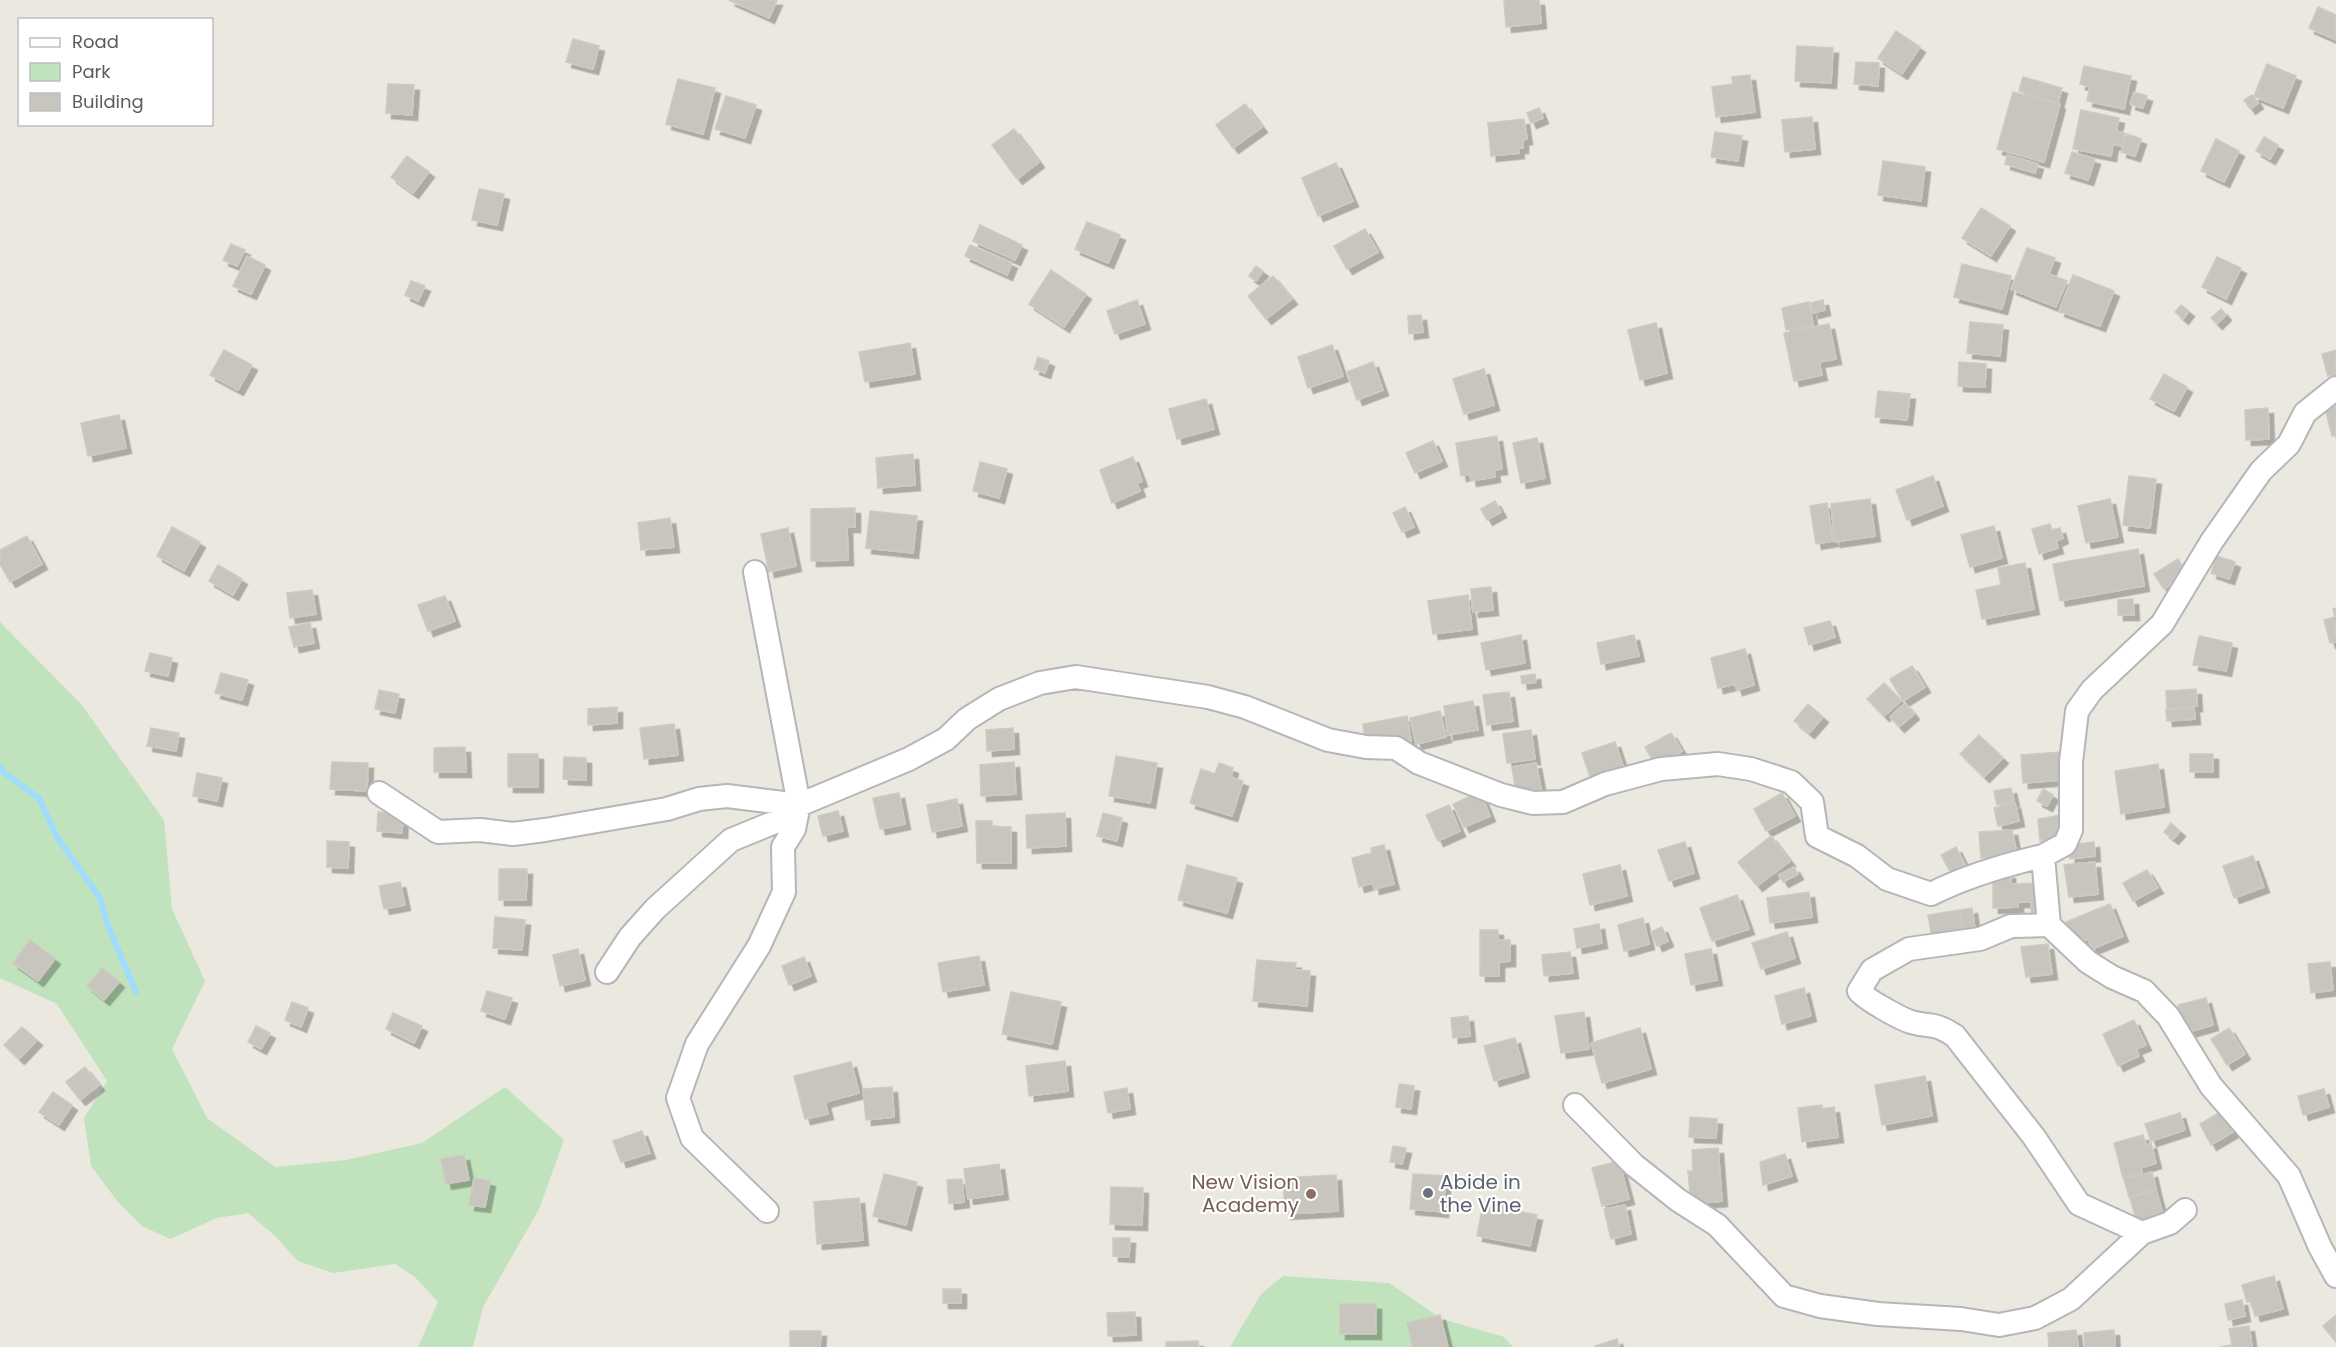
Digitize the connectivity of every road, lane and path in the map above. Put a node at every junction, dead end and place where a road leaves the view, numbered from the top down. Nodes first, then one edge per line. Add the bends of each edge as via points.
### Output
1 (2336, 388) edge
2 (756, 572) dead end
3 (378, 793) dead end
4 (798, 809) junction
5 (2043, 856) junction
6 (2049, 925) junction
7 (606, 972) dead end
8 (1575, 1105) dead end
9 (2185, 1210) dead end
10 (767, 1211) dead end
11 (2142, 1233) junction
12 (2336, 1276) edge

1 - 5 street via 2305,413 2289,444 2261,471 2212,541 2162,624 2092,690 2077,711 2071,762 2071,830 2065,844
2 - 4 street
3 - 4 street via 438,832 480,830 513,834 726,796
4 - 5 street via 946,739 967,719 999,699 1040,683 1076,677 1208,697 1245,707 1328,740 1396,748 1419,763 1501,795 1533,803 1563,802 1605,784 1661,769 1718,764 1751,769 1791,782 1812,802 1817,836 1857,856 1887,879 1931,894 1994,868
4 - 7 street via 731,840 654,909
4 - 10 street via 794,829 783,847 784,892 759,946 697,1044 678,1098 692,1138
5 - 6 street
6 - 11 street via 2011,926 1980,939 1909,949 1872,970 1859,991 1864,998 1910,1022 1937,1024 1954,1035 2034,1137 2079,1204
6 - 12 street via 2088,962 2144,991 2168,1016 2211,1086 2289,1176
8 - 11 street via 1634,1165 1717,1225 1784,1296 1820,1306 1999,1325 2035,1318 2071,1299
9 - 11 street via 2170,1223

